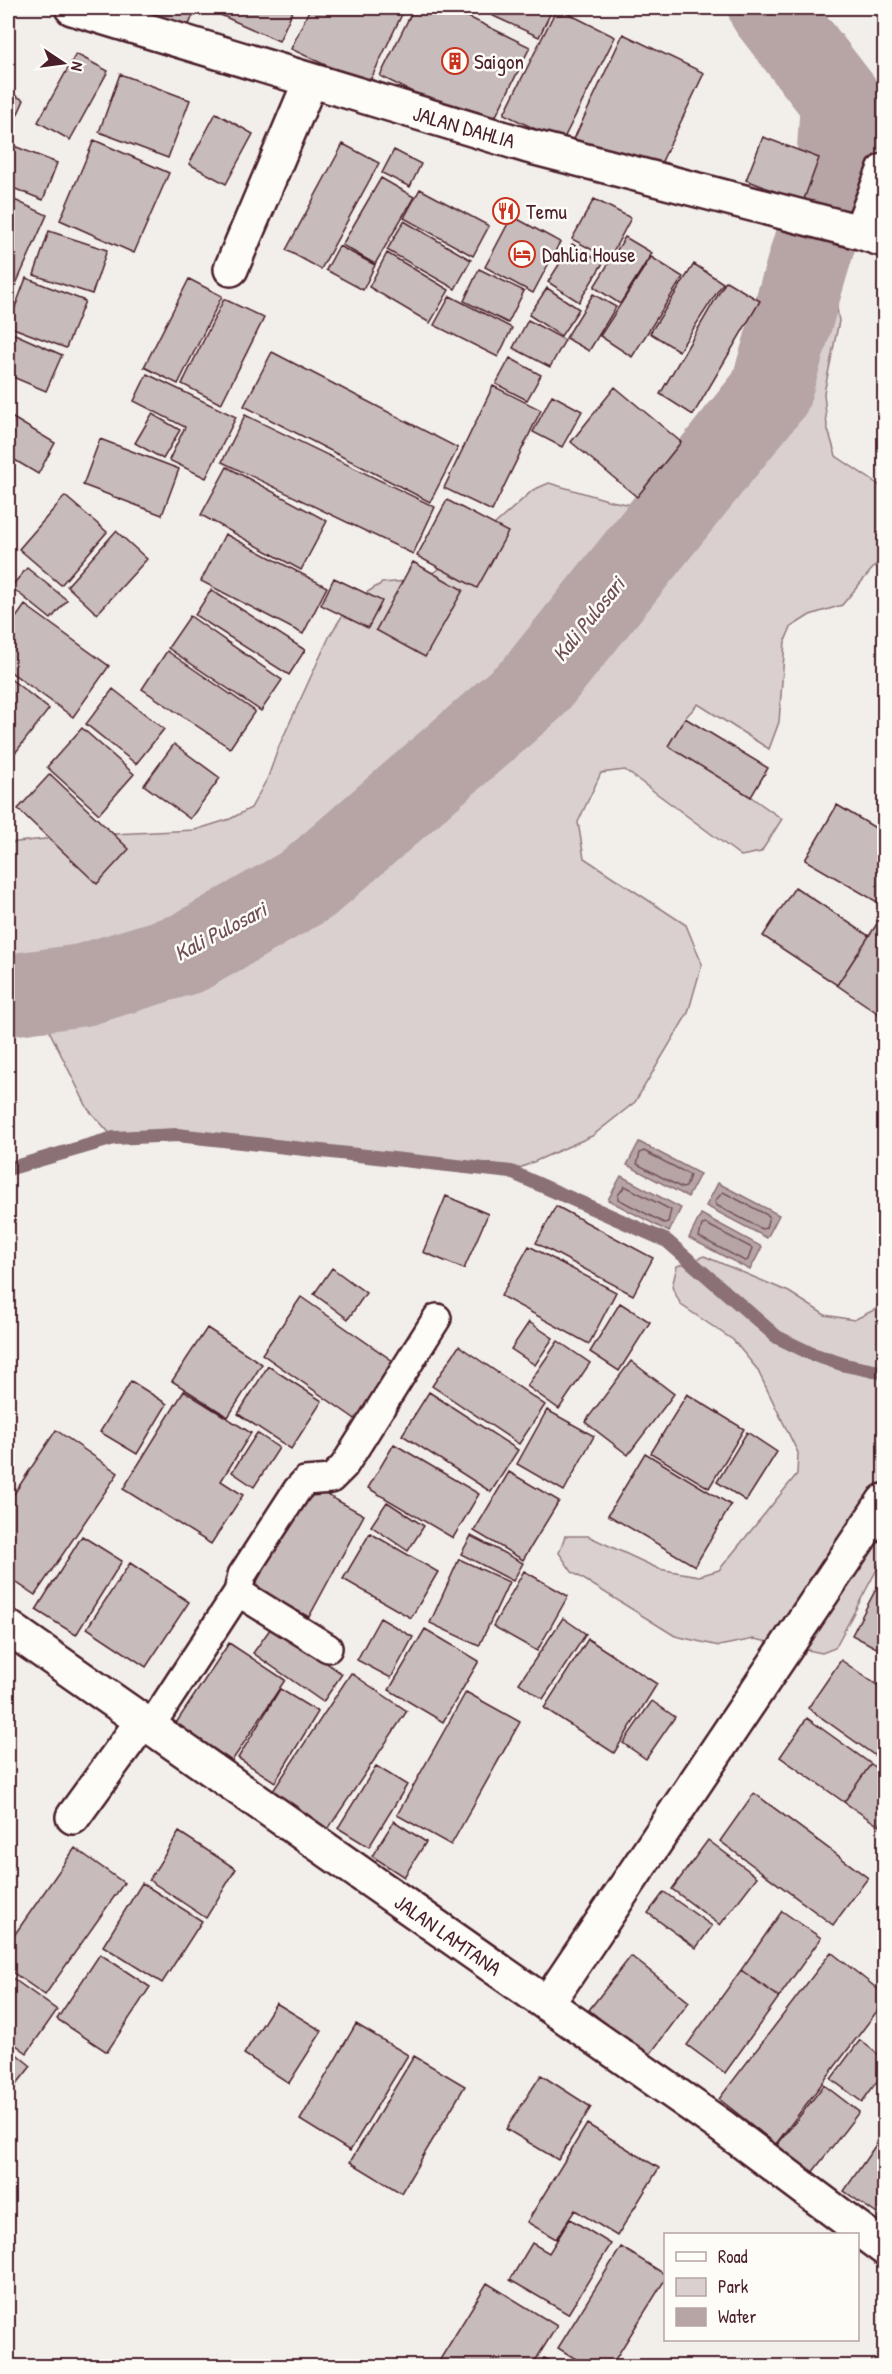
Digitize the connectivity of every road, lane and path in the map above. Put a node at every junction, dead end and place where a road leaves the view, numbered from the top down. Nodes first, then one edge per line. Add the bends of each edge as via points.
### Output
1 (72, 8) edge
2 (310, 82) junction
3 (885, 171) edge
4 (872, 236) edge
5 (231, 269) dead end
6 (437, 1318) dead end
7 (885, 1501) edge
8 (238, 1592) junction
9 (8, 1628) edge
10 (328, 1647) dead end
11 (146, 1724) junction
12 (73, 1817) dead end
13 (547, 2004) junction
14 (885, 2248) edge

1 - 2 street, JALAN DAHLIA
2 - 4 street, JALAN DAHLIA via 528,146
2 - 5 street
3 - 4 street
6 - 8 lane via 344,1466 331,1479 305,1481 297,1490 242,1575
7 - 13 street
8 - 10 lane
8 - 11 lane
9 - 11 street, JALAN LAMTANA
11 - 12 street
11 - 13 street, JALAN LAMTANA
13 - 14 street, JALAN LAMTANA via 720,2125

